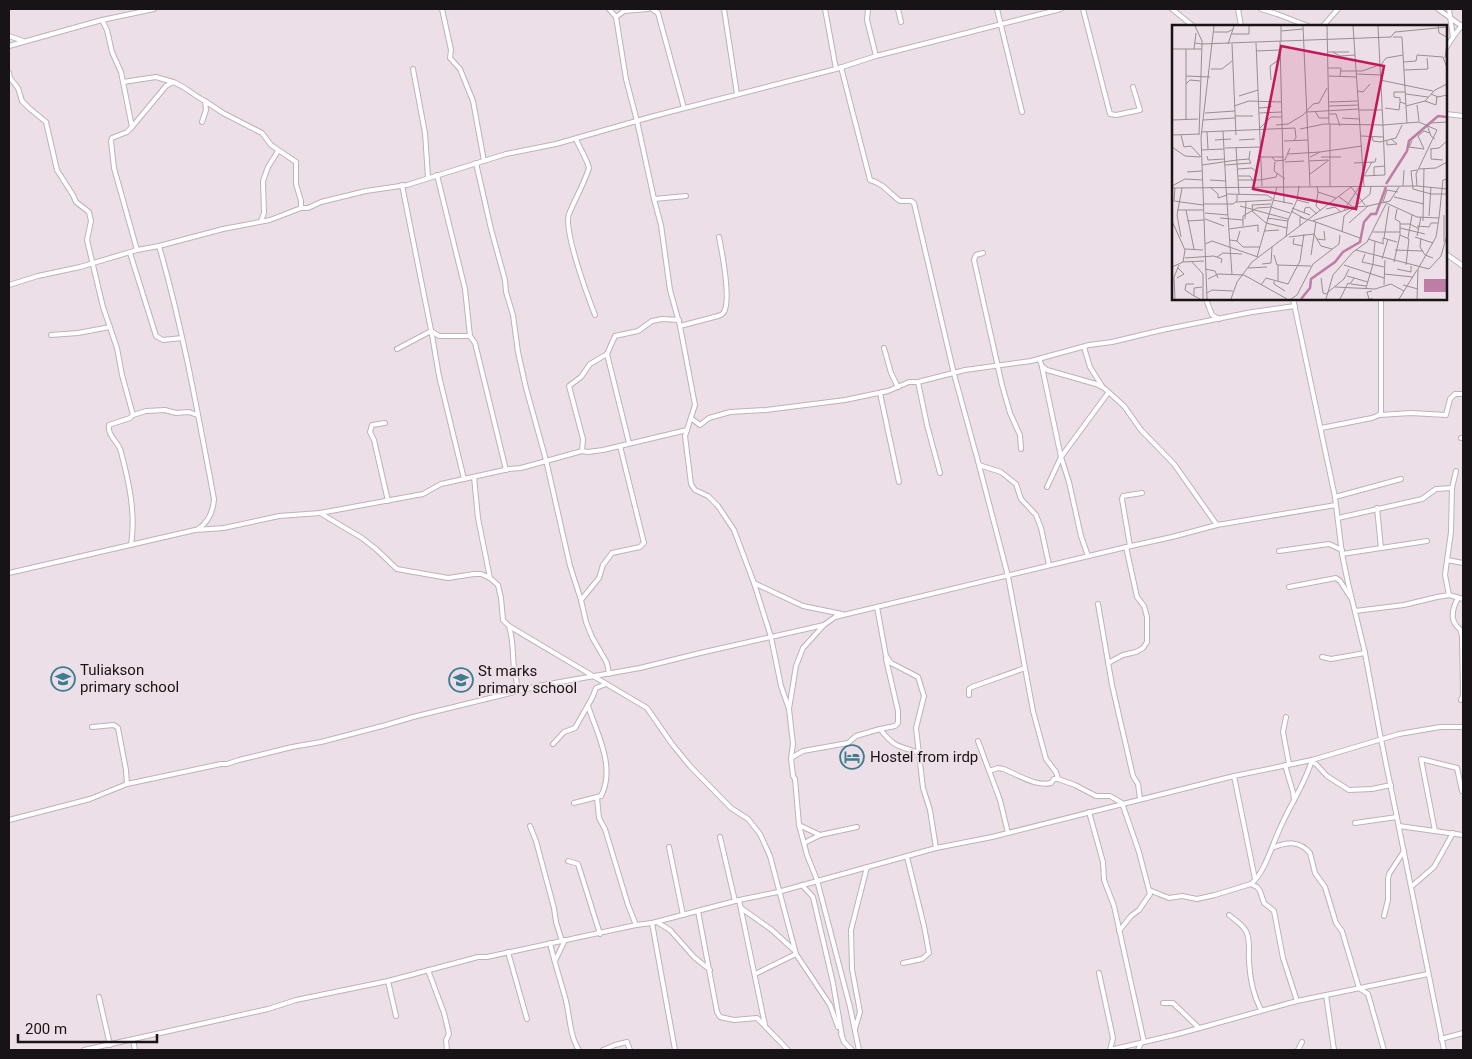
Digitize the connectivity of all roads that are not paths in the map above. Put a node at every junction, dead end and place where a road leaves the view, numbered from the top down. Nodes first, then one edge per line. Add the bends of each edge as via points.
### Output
1 (147, 9) edge
2 (154, 9) edge
3 (442, 9) edge
4 (609, 9) edge
5 (648, 9) edge
6 (652, 9) edge
7 (724, 9) edge
8 (824, 9) edge
9 (868, 9) edge
10 (898, 9) edge
11 (997, 9) edge
12 (1061, 9) edge
13 (1083, 9) edge
14 (1172, 9) edge
15 (1238, 9) edge
16 (1260, 9) edge
17 (1338, 9) edge
18 (1438, 9) edge
19 (1449, 9) edge
20 (616, 16) junction
21 (1451, 17) junction
22 (102, 20) junction
23 (902, 22) dead end
24 (1001, 25) junction
25 (1192, 25) edge
26 (1241, 25) edge
27 (1305, 25) edge
28 (1324, 25) edge
29 (1462, 26) edge
30 (9, 36) edge
31 (1447, 37) edge
32 (1452, 38) junction
33 (23, 41) junction
34 (9, 46) edge
35 (1447, 46) edge
36 (876, 56) junction
37 (838, 68) junction
38 (413, 69) dead end
39 (9, 73) edge
40 (123, 82) junction
41 (173, 82) junction
42 (1133, 87) dead end
43 (737, 94) junction
44 (205, 101) junction
45 (684, 108) junction
46 (1022, 112) dead end
47 (1447, 114) edge
48 (1463, 116) edge
49 (638, 121) junction
50 (202, 122) dead end
51 (132, 127) junction
52 (576, 139) junction
53 (278, 151) junction
54 (484, 161) junction
55 (476, 163) junction
56 (437, 175) junction
57 (428, 177) junction
58 (402, 185) junction
59 (686, 196) dead end
60 (654, 199) junction
61 (301, 208) junction
62 (261, 221) junction
63 (719, 237) dead end
64 (159, 246) junction
65 (137, 250) junction
66 (130, 253) junction
67 (983, 253) dead end
68 (1447, 255) edge
69 (93, 263) junction
70 (1463, 266) edge
71 (9, 285) edge
72 (1206, 300) edge
73 (1293, 300) edge
74 (1380, 300) edge
75 (1295, 306) junction
76 (594, 315) dead end
77 (1219, 319) junction
78 (678, 320) junction
79 (110, 326) junction
80 (680, 326) junction
81 (431, 331) junction
82 (51, 335) dead end
83 (470, 336) junction
84 (182, 338) junction
85 (1084, 347) junction
86 (884, 348) dead end
87 (397, 349) dead end
88 (607, 354) junction
89 (1039, 359) junction
90 (998, 366) junction
91 (1042, 366) junction
92 (954, 374) junction
93 (918, 382) junction
94 (898, 387) junction
95 (1104, 388) junction
96 (880, 393) junction
97 (1108, 393) junction
98 (1463, 394) edge
99 (133, 415) junction
100 (198, 415) junction
101 (1379, 415) junction
102 (692, 419) junction
103 (385, 423) dead end
104 (1321, 428) junction
105 (687, 430) junction
106 (629, 443) junction
107 (620, 446) junction
108 (1021, 449) dead end
109 (582, 451) junction
110 (1062, 457) junction
111 (546, 460) junction
112 (979, 465) junction
113 (506, 470) junction
114 (1456, 471) dead end
115 (940, 473) dead end
116 (474, 477) junction
117 (464, 479) junction
118 (1401, 479) dead end
119 (899, 482) dead end
120 (1047, 487) dead end
121 (1452, 488) junction
122 (1142, 493) dead end
123 (1335, 497) junction
124 (388, 501) junction
125 (1336, 505) junction
126 (1377, 508) junction
127 (320, 514) junction
128 (1338, 518) junction
129 (1217, 525) junction
130 (195, 530) junction
131 (1426, 541) dead end
132 (131, 545) junction
133 (1128, 546) junction
134 (1381, 548) junction
135 (1280, 551) dead end
136 (1342, 552) junction
137 (1088, 556) junction
138 (1447, 560) junction
139 (1463, 563) edge
140 (1049, 565) junction
141 (9, 573) edge
142 (1008, 576) junction
143 (490, 578) junction
144 (754, 583) junction
145 (1289, 587) dead end
146 (1449, 595) junction
147 (1461, 599) edge
148 (581, 600) junction
149 (1353, 602) junction
150 (1098, 604) dead end
151 (878, 607) junction
152 (1355, 611) junction
153 (847, 614) junction
154 (824, 625) junction
155 (509, 626) junction
156 (770, 637) junction
157 (1365, 653) junction
158 (886, 656) junction
159 (1322, 657) dead end
160 (1108, 663) junction
161 (1024, 668) junction
162 (609, 674) junction
163 (593, 677) junction
164 (606, 684) junction
165 (516, 692) junction
166 (969, 695) dead end
167 (1461, 700) dead end
168 (588, 706) junction
169 (789, 709) junction
170 (1286, 718) dead end
171 (92, 727) dead end
172 (1463, 727) edge
173 (880, 729) junction
174 (1381, 739) junction
175 (978, 741) dead end
176 (554, 744) dead end
177 (919, 753) junction
178 (791, 758) junction
179 (1311, 761) junction
180 (1287, 765) junction
181 (989, 771) junction
182 (1234, 776) junction
183 (1058, 779) junction
184 (127, 784) junction
185 (1391, 785) junction
186 (1463, 791) edge
187 (597, 798) junction
188 (1140, 799) junction
189 (1294, 800) junction
190 (574, 803) dead end
191 (1122, 803) junction
192 (1089, 812) junction
193 (1398, 817) junction
194 (9, 820) edge
195 (1355, 823) dead end
196 (799, 825) junction
197 (530, 826) dead end
198 (1399, 826) junction
199 (857, 827) dead end
200 (1435, 831) junction
201 (1008, 832) junction
202 (1453, 833) junction
203 (1463, 834) edge
204 (820, 835) junction
205 (720, 837) dead end
206 (804, 843) junction
207 (669, 847) dead end
208 (936, 848) junction
209 (1272, 848) junction
210 (1404, 851) junction
211 (907, 857) junction
212 (568, 861) dead end
213 (867, 867) junction
214 (817, 880) junction
215 (1255, 880) junction
216 (1251, 884) junction
217 (802, 885) junction
218 (1412, 886) junction
219 (1149, 890) junction
220 (778, 892) junction
221 (737, 901) junction
222 (741, 908) junction
223 (698, 911) junction
224 (683, 915) junction
225 (1229, 915) dead end
226 (1384, 916) dead end
227 (654, 922) junction
228 (636, 925) junction
229 (1119, 932) junction
230 (600, 934) junction
231 (563, 941) junction
232 (550, 943) junction
233 (508, 952) junction
234 (796, 953) junction
235 (554, 963) junction
236 (903, 963) dead end
237 (428, 970) junction
238 (710, 970) junction
239 (1099, 972) dead end
240 (755, 974) junction
241 (1428, 974) junction
242 (388, 981) junction
243 (1359, 988) junction
244 (1326, 995) junction
245 (99, 997) dead end
246 (1297, 1001) junction
247 (1163, 1003) dead end
248 (1261, 1010) junction
249 (396, 1016) dead end
250 (527, 1019) dead end
251 (765, 1026) junction
252 (1199, 1028) junction
253 (855, 1031) junction
254 (1463, 1033) edge
255 (842, 1036) junction
256 (133, 1040) junction
257 (1442, 1040) junction
258 (1143, 1042) junction
259 (1302, 1042) dead end
260 (110, 1044) junction
261 (84, 1050) edge
262 (135, 1050) edge
263 (447, 1050) edge
264 (580, 1050) edge
265 (603, 1050) edge
266 (630, 1050) edge
267 (675, 1050) edge
268 (788, 1050) edge
269 (852, 1050) edge
270 (858, 1050) edge
271 (1110, 1050) edge
272 (1138, 1050) edge
273 (1298, 1050) edge
274 (1334, 1050) edge
275 (1384, 1050) edge
276 (1444, 1050) edge

1 - 2 street
1 - 22 street
3 - 54 street via 450,58 460,69 473,101
4 - 20 street
5 - 20 street via 624,11
6 - 45 street via 658,13
7 - 43 street
8 - 37 street
9 - 36 street via 867,20
10 - 23 street
11 - 24 street
12 - 24 street
13 - 42 street via 1110,114 1140,110
14 - 25 street
15 - 26 street
16 - 27 street
17 - 28 street
18 - 21 street
19 - 21 street
20 - 49 street via 626,79
21 - 29 street
21 - 32 street
22 - 33 street
22 - 40 street
24 - 36 street
24 - 46 street
29 - 32 street
30 - 33 street
31 - 32 street
32 - 35 street
33 - 34 street
36 - 37 street
37 - 43 street
37 - 92 street via 870,180 888,189 900,201 914,203
38 - 57 street via 425,133
39 - 69 street via 22,101 46,122 57,170 76,202 89,212 91,221 87,240
40 - 41 street via 156,77
40 - 51 street
41 - 44 street
41 - 51 street
43 - 45 street
44 - 50 street
44 - 53 street via 262,133
45 - 49 street
47 - 48 street
49 - 52 street
49 - 60 street
51 - 65 street via 111,141 114,168
52 - 54 street
52 - 76 street via 589,168 568,216 576,259
53 - 61 street via 296,163
53 - 62 street via 263,181 264,213
54 - 55 street
55 - 56 street
55 - 111 street via 505,280 526,388
56 - 57 street
56 - 83 street via 465,289
57 - 58 street
58 - 61 street via 366,190
58 - 81 street
59 - 60 street
60 - 78 street
61 - 62 street
62 - 64 street
63 - 80 street via 725,269 725,310 718,316
64 - 65 street
64 - 84 street
65 - 66 street
66 - 69 street
66 - 84 street via 156,336 163,340
67 - 90 street via 976,255 974,260
68 - 70 street
69 - 71 street
69 - 79 street
72 - 77 street via 1212,315
73 - 75 street
74 - 101 street
75 - 77 street
75 - 104 street
77 - 85 street
78 - 80 street
78 - 88 street via 652,321 638,331 615,336
79 - 82 street
79 - 99 street
80 - 102 street via 695,405
81 - 83 street via 438,336
81 - 87 street
81 - 117 street
83 - 113 street via 475,342
84 - 100 street
85 - 89 street
85 - 95 street via 1090,367
86 - 94 street
88 - 106 street
88 - 109 street via 590,364 570,386 583,439
89 - 90 street
89 - 91 street
90 - 92 street
90 - 108 street via 1008,406 1020,435
91 - 95 street
91 - 110 street
92 - 93 street
92 - 112 street
93 - 94 street
93 - 115 street
94 - 96 street
95 - 97 street
96 - 102 street via 819,404 730,412 709,418 700,425
96 - 119 street
97 - 110 street
97 - 129 street via 1124,406 1141,430 1174,464
98 - 101 street via 1455,394 1450,399 1446,415
99 - 100 street via 165,410
99 - 132 street via 112,422 108,429 119,444 129,481
100 - 130 street via 214,509 206,524
101 - 104 street
102 - 105 street
103 - 124 street via 372,425 370,432
104 - 123 street
105 - 106 street
105 - 144 street via 691,484 718,506 734,530
106 - 107 street
107 - 109 street
107 - 148 street via 644,543 640,547 612,553 599,578
109 - 111 street
110 - 120 street
110 - 137 street
111 - 113 street
111 - 148 street
112 - 140 street via 1001,472 1016,484 1021,500 1039,521
112 - 142 street
113 - 116 street
114 - 121 street
116 - 117 street
116 - 143 street
117 - 124 street via 441,484 423,494
118 - 123 street
121 - 126 street via 1436,489 1422,499
121 - 138 street via 1452,529
122 - 133 street via 1123,496 1122,499
123 - 125 street
124 - 127 street
125 - 128 street
125 - 129 street
126 - 128 street
126 - 134 street
127 - 130 street via 279,516 224,528
127 - 143 street via 362,538 397,569 448,578 474,574
128 - 136 street
129 - 133 street
130 - 132 street
131 - 134 street
132 - 141 street
133 - 137 street
133 - 160 street via 1137,597 1147,617 1147,642 1136,652
134 - 136 street
135 - 136 street via 1329,544
136 - 149 street
137 - 140 street
138 - 139 street
138 - 146 street via 1445,575
140 - 142 street
142 - 151 street
142 - 161 street
143 - 155 street via 498,585 503,620
144 - 153 street via 803,606
144 - 156 street
145 - 149 street via 1336,578
146 - 147 street
146 - 152 street
147 - 167 street via 1452,608 1462,636
148 - 162 street via 586,622 607,663
149 - 152 street
150 - 160 street
151 - 153 street
151 - 158 street
152 - 157 street
153 - 154 street via 835,616
154 - 156 street
154 - 169 street via 799,655
155 - 163 street
155 - 165 street via 514,649
156 - 162 street
156 - 169 street
157 - 159 street via 1331,659
157 - 174 street
158 - 173 street via 898,723
158 - 177 street via 891,663 918,677 923,691 924,701 916,728
160 - 188 street via 1132,776 1138,784
161 - 166 street via 972,687
161 - 183 street via 1046,759
162 - 163 street
163 - 164 street
163 - 165 street
164 - 168 street via 596,688
164 - 220 street via 648,708 690,766 732,808 748,819 760,834 770,856
165 - 184 street via 321,742
168 - 176 street via 575,728 564,732
168 - 187 street via 607,769 604,790
169 - 178 street via 793,744
170 - 180 street via 1283,732
171 - 184 street via 114,725 118,728
172 - 174 street via 1440,727
173 - 177 street via 894,745
173 - 178 street via 856,736 848,743 803,751
174 - 179 street
174 - 185 street
175 - 181 street
177 - 208 street
178 - 196 street
179 - 180 street
179 - 185 street via 1349,790
179 - 189 street
180 - 182 street
180 - 189 street
181 - 183 street via 1003,769 1046,784
181 - 201 street
182 - 188 street
182 - 215 street
183 - 191 street via 1096,796 1110,796
184 - 194 street via 90,799
185 - 193 street
186 - 200 street via 1457,768 1421,759
187 - 190 street
187 - 228 street via 599,818 606,829
188 - 191 street
189 - 209 street
191 - 192 street
191 - 219 street
192 - 201 street
192 - 229 street
193 - 195 street
193 - 198 street
196 - 204 street
196 - 206 street
197 - 231 street
198 - 200 street
198 - 210 street
199 - 204 street
200 - 202 street
201 - 208 street
202 - 203 street
202 - 218 street via 1434,867
204 - 206 street
205 - 221 street
206 - 214 street
207 - 224 street
208 - 211 street
209 - 215 street
209 - 243 street via 1294,842 1310,853 1315,873 1325,887 1336,923 1342,931
210 - 218 street
210 - 226 street via 1389,874
211 - 213 street
211 - 236 street via 929,953 922,959
212 - 230 street via 578,864
213 - 214 street
213 - 253 street via 850,930 852,969 860,1012
214 - 217 street
214 - 253 street
215 - 216 street
216 - 219 street via 1197,899 1169,898
216 - 246 street via 1257,886 1264,903 1274,911 1283,958
217 - 220 street
217 - 255 street via 814,897 834,983
218 - 241 street
219 - 229 street via 1140,910
220 - 221 street
220 - 234 street
221 - 222 street
221 - 223 street
222 - 234 street via 772,930
222 - 240 street
223 - 224 street
223 - 238 street
224 - 227 street
225 - 248 street via 1243,926 1248,935 1248,959 1255,998
227 - 228 street
227 - 238 street via 670,930
227 - 267 street
228 - 230 street
229 - 258 street
230 - 231 street
231 - 232 street
231 - 235 street
232 - 233 street
232 - 235 street
233 - 237 street
233 - 250 street
234 - 240 street
234 - 255 street via 830,1005
235 - 264 street via 566,998 574,1040
237 - 242 street
237 - 263 street via 446,1020 449,1034
238 - 251 street via 720,1016 734,1020 756,1018
239 - 271 street via 1112,1038
240 - 251 street
241 - 243 street
241 - 257 street
242 - 249 street
242 - 256 street
243 - 244 street
243 - 275 street via 1368,994
244 - 246 street
244 - 274 street
245 - 260 street
246 - 248 street
247 - 252 street via 1173,1003
248 - 252 street
251 - 268 street
252 - 258 street
253 - 270 street
254 - 257 street
255 - 269 street
256 - 260 street
256 - 262 street
257 - 276 street
258 - 271 street
258 - 272 street
259 - 273 street
260 - 261 street
265 - 266 street via 627,1042

